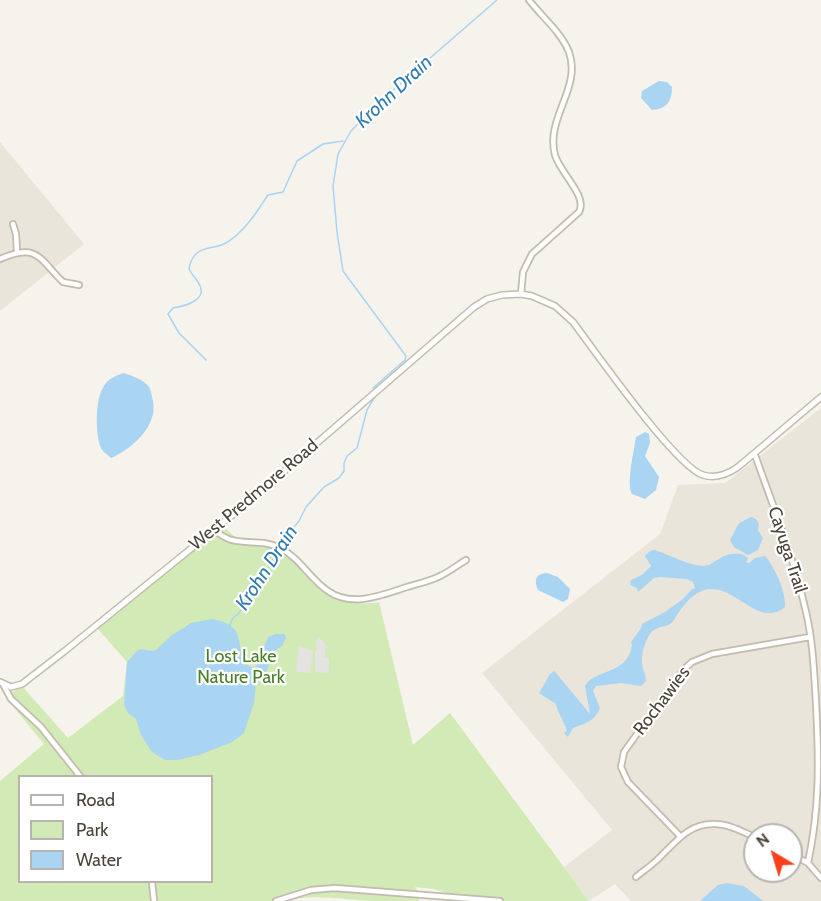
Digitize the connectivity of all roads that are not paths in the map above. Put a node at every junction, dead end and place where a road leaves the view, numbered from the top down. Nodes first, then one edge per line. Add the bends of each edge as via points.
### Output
1 (530, 0) edge
2 (13, 224) dead end
3 (17, 252) junction
4 (0, 259) edge
5 (79, 285) dead end
6 (521, 294) junction
7 (821, 397) edge
8 (755, 455) junction
9 (215, 530) junction
10 (466, 560) dead end
11 (810, 637) junction
12 (1, 683) edge
13 (78, 775) edge
14 (743, 832) edge
15 (680, 836) junction
16 (803, 860) edge
17 (808, 862) junction
18 (636, 877) dead end
19 (821, 878) edge
20 (152, 883) edge
21 (154, 901) edge
22 (276, 901) edge
23 (500, 901) edge

1 - 6 street via 569,53 572,78 553,140 562,171 582,205 532,254 523,273
2 - 3 street
3 - 4 street
3 - 5 street via 44,260 63,282
6 - 8 street via 555,306 573,322 637,407 693,470 703,475 723,475
6 - 9 street, West Predmore Road via 487,299 474,307
7 - 8 street
8 - 11 street, Cayuga Trail via 793,565
9 - 10 street via 235,542 280,548 320,585 345,599 369,599 430,580
9 - 12 street, West Predmore Road via 22,684 11,687
11 - 15 street, Rochawies via 712,654 692,662 624,752 621,767 628,782
11 - 17 street, Cayuga Trail via 819,745 817,799
12 - 13 street
14 - 15 street via 715,824
15 - 18 street
16 - 17 street
17 - 19 street
20 - 21 street
22 - 23 street via 311,890 335,888

